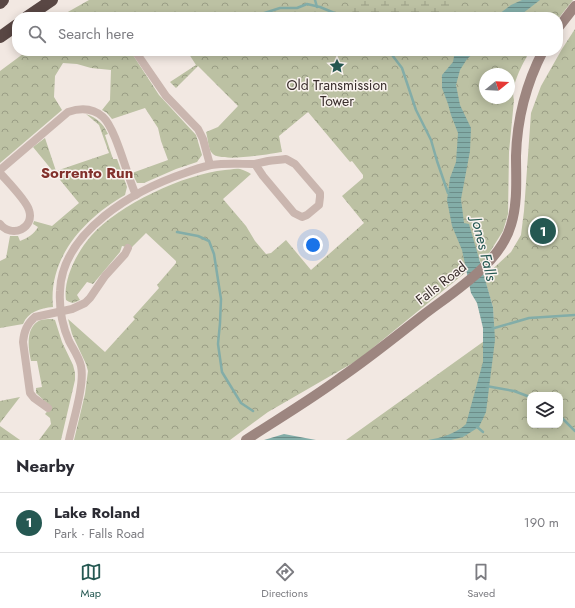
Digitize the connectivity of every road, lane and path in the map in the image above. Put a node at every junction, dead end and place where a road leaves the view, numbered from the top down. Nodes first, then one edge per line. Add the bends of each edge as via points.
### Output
1 (3, 0) edge
2 (52, 0) edge
3 (0, 2) edge
4 (575, 6) edge
5 (34, 12) edge
6 (563, 22) edge
7 (12, 29) edge
8 (0, 37) edge
9 (138, 56) edge
10 (540, 56) edge
11 (255, 164) junction
12 (210, 165) junction
13 (0, 170) edge
14 (0, 173) edge
15 (136, 195) junction
16 (0, 224) edge
17 (128, 248) dead end
18 (60, 311) junction
19 (48, 408) dead end
20 (69, 440) edge
21 (246, 440) edge

1 - 3 highway
2 - 5 highway
4 - 6 main road
7 - 8 highway
9 - 12 street via 166,96 198,129
10 - 21 main road, Falls Road via 526,91 519,121 512,224 502,246 484,267 464,284 345,375
11 - 11 street via 294,213 307,215 319,205 320,194 291,160
11 - 12 street
12 - 15 street via 168,179
13 - 15 street via 68,112 89,110 98,113 110,127
14 - 16 street via 27,204 30,212 30,219 20,230 12,232
15 - 18 street via 103,216 87,231 75,248 63,273
17 - 18 street via 85,303
18 - 19 street via 35,317 24,333 24,355 30,393
18 - 20 street via 81,374

